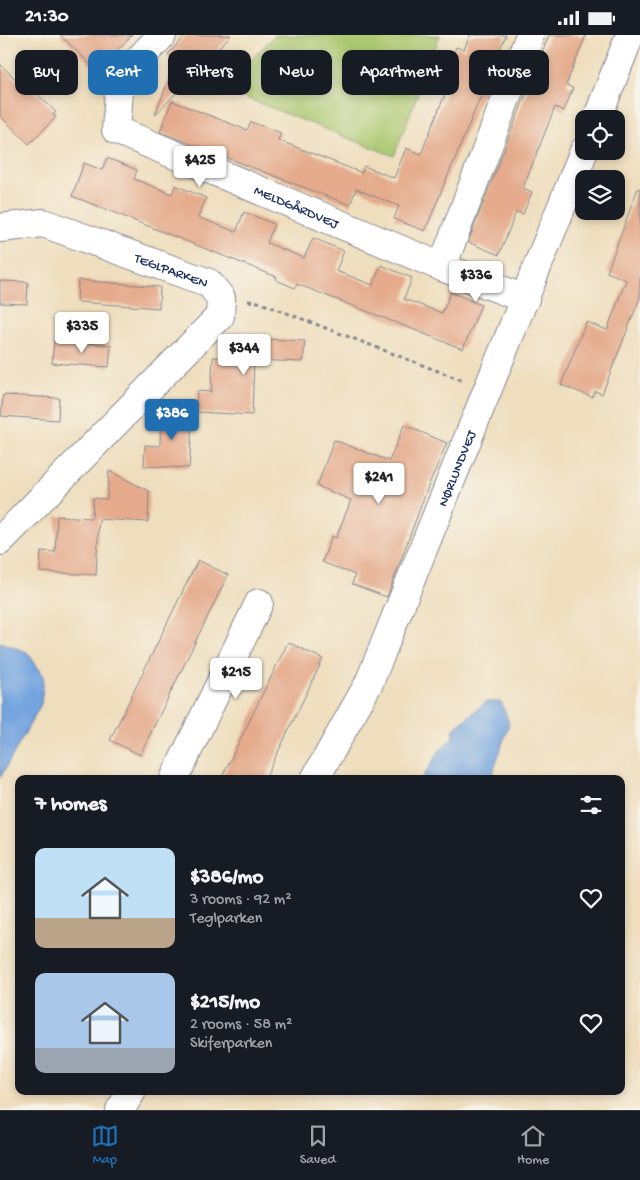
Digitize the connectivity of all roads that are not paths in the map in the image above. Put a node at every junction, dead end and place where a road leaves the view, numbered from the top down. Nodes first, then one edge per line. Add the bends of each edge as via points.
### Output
1 (162, 35) edge
2 (530, 35) edge
3 (630, 35) edge
4 (601, 110) edge
5 (580, 160) edge
6 (0, 228) edge
7 (442, 267) junction
8 (525, 299) junction
9 (0, 541) edge
10 (260, 603) dead end
11 (176, 775) edge
12 (317, 775) edge
13 (129, 1095) edge
14 (120, 1110) edge

1 - 7 street, MELDGÅRDVEJ via 120,79 116,130
2 - 7 street
3 - 4 street
5 - 8 street, NØRLUNDVEJ
6 - 9 street, TEGLPARKEN via 43,223 209,283 220,298 220,316
7 - 8 street, MELDGÅRDVEJ
8 - 12 street, NØRLUNDVEJ via 369,683
10 - 11 street
13 - 14 street

